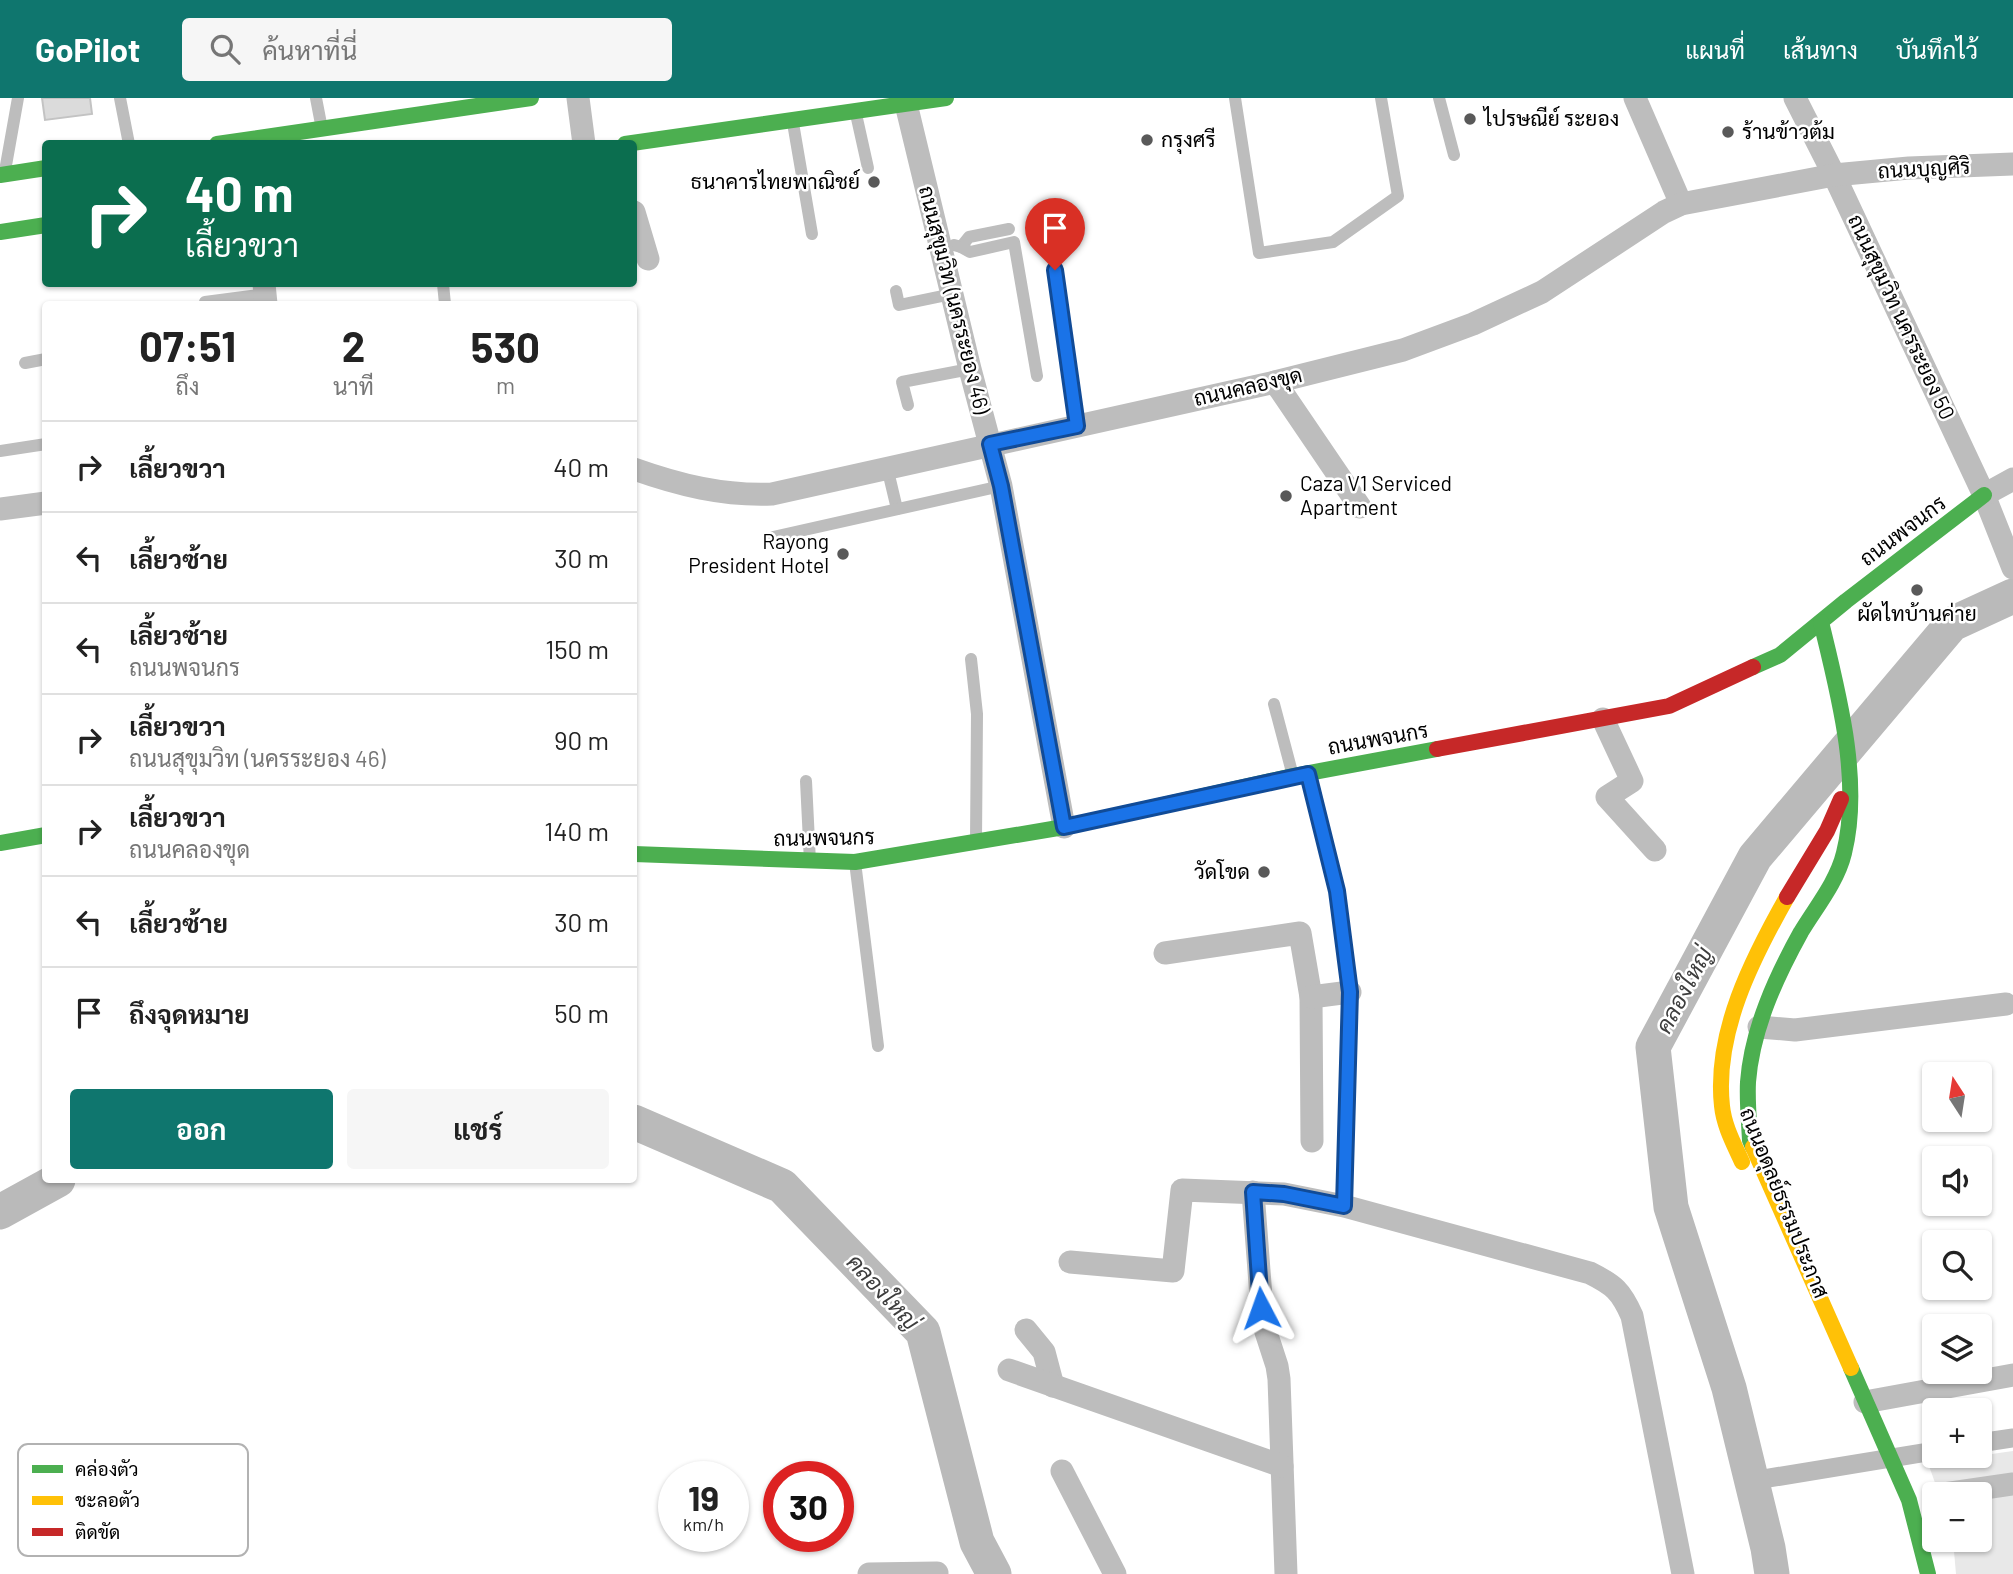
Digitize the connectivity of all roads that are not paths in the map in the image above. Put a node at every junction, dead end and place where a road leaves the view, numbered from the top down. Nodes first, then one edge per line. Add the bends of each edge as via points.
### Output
1 (18, 98) edge
2 (120, 98) edge
3 (316, 98) edge
4 (531, 98) edge
5 (578, 98) edge
6 (946, 98) edge
7 (1235, 98) edge
8 (1381, 98) edge
9 (1439, 98) edge
10 (1635, 98) edge
11 (1795, 98) edge
12 (906, 104) junction
13 (855, 111) junction
14 (792, 119) junction
15 (321, 128) junction
16 (128, 140) edge
17 (243, 140) edge
18 (583, 140) edge
19 (637, 142) edge
20 (1454, 155) dead end
21 (2013, 163) edge
22 (868, 168) dead end
23 (42, 170) edge
24 (2, 175) edge
25 (1834, 175) junction
26 (1681, 204) junction
27 (637, 222) edge
28 (42, 226) edge
29 (1009, 229) dead end
30 (0, 232) edge
31 (812, 233) dead end
32 (950, 244) junction
33 (648, 259) dead end
34 (1055, 270) dead end
35 (896, 290) dead end
36 (265, 294) edge
37 (952, 294) junction
38 (212, 301) edge
39 (42, 360) edge
40 (25, 363) dead end
41 (970, 369) junction
42 (1037, 376) dead end
43 (1275, 382) junction
44 (908, 405) dead end
45 (1077, 426) junction
46 (42, 444) edge
47 (990, 444) junction
48 (0, 451) edge
49 (887, 467) junction
50 (637, 469) edge
51 (2013, 479) edge
52 (1001, 486) junction
53 (1984, 495) junction
54 (42, 504) edge
55 (1360, 507) dead end
56 (0, 509) edge
57 (897, 509) junction
58 (773, 537) dead end
59 (2013, 568) edge
60 (1821, 622) junction
61 (971, 659) dead end
62 (1274, 704) dead end
63 (1603, 719) junction
64 (1848, 773) junction
65 (1301, 775) junction
66 (806, 781) dead end
67 (1064, 827) junction
68 (42, 836) edge
69 (976, 841) junction
70 (0, 843) edge
71 (1655, 850) dead end
72 (637, 854) edge
73 (810, 862) junction
74 (855, 862) junction
75 (1782, 908) junction
76 (1806, 924) junction
77 (1165, 953) dead end
78 (1350, 992) junction
79 (1311, 997) junction
80 (2006, 1004) dead end
81 (1759, 1027) junction
82 (878, 1046) dead end
83 (1312, 1140) dead end
84 (1750, 1181) dead end
85 (1253, 1192) junction
86 (1344, 1206) junction
87 (1070, 1262) dead end
88 (1026, 1330) dead end
89 (1009, 1370) dead end
90 (2013, 1375) edge
91 (1054, 1385) junction
92 (1865, 1402) junction
93 (1282, 1466) junction
94 (1062, 1471) dead end
95 (2013, 1484) edge
96 (1992, 1487) edge
97 (1905, 1492) junction
98 (1922, 1494) edge
99 (937, 1573) edge
100 (869, 1574) edge
101 (1115, 1574) edge
102 (1286, 1574) edge
103 (1683, 1574) edge
104 (1928, 1574) edge

1 - 24 lane
2 - 16 lane
3 - 15 lane
4 - 15 street
5 - 18 street
6 - 12 street
7 - 8 lane via 1259,253 1333,242 1398,196
9 - 20 lane
10 - 26 street
11 - 25 street, ถนนสุขุมวิท นครระยอง 50
12 - 13 street
12 - 32 street, ถนนสุขุมวิท (นครระยอง 46)
13 - 14 street
13 - 22 lane
14 - 19 street
14 - 31 lane
15 - 17 street
21 - 25 street, ถนนบุญศิริ
23 - 24 street
25 - 26 street, ถนนคลองขุด
25 - 53 street, ถนนสุขุมวิท นครระยอง 50
26 - 43 street, ถนนคลองขุด via 1542,292 1495,314 1403,350
27 - 33 street
28 - 30 street
29 - 32 lane
32 - 37 street, ถนนสุขุมวิท (นครระยอง 46)
32 - 42 lane via 970,252 1014,242
34 - 45 lane
35 - 37 lane via 899,305
36 - 38 lane
37 - 41 street, ถนนสุขุมวิท (นครระยอง 46)
39 - 40 lane
41 - 44 lane via 902,383
41 - 47 street, ถนนสุขุมวิท (นครระยอง 46)
43 - 45 street, ถนนคลองขุด
43 - 55 street
45 - 47 street, ถนนคลองขุด
46 - 48 lane
47 - 49 street, ถนนคลองขุด
47 - 52 street, ถนนสุขุมวิท (นครระยอง 46)
49 - 50 street, ถนนคลองขุด via 772,494 747,495 695,488
49 - 57 lane
51 - 53 street
52 - 57 lane
52 - 67 street, ถนนสุขุมวิท (นครระยอง 46)
53 - 59 street, ถนนสุขุมวิท นครระยอง 50
53 - 60 street, ถนนพจนกร
54 - 56 street
57 - 58 lane
60 - 63 street, ถนนพจนกร via 1780,655 1669,706
60 - 64 street, ถนนอดุลย์ธรรมประภาส via 1834,673
61 - 69 lane via 977,714
62 - 65 lane
63 - 65 street, ถนนพจนกร
63 - 71 street via 1632,781 1607,797
64 - 75 street, ถนนอดุลย์ธรรมประภาส via 1836,817
64 - 76 street, ถนนอดุลย์ธรรมประภาส via 1851,821 1844,856
65 - 67 street, ถนนพจนกร
65 - 78 lane via 1337,891
66 - 73 lane
67 - 69 street, ถนนพจนกร
68 - 70 street
69 - 74 street, ถนนพจนกร
72 - 73 street, ถนนพจนกร
73 - 74 street, ถนนพจนกร
74 - 82 lane
75 - 76 street
75 - 84 street, ถนนอดุลย์ธรรมประภาส via 1741,993 1720,1068 1722,1109
76 - 81 street, ถนนอดุลย์ธรรมประภาส
77 - 79 street via 1300,933
78 - 79 street
78 - 86 lane
79 - 83 street
80 - 81 street via 1795,1030
81 - 92 street, ถนนอดุลย์ธรรมประภาส via 1748,1081 1750,1140
85 - 86 street
85 - 87 street via 1182,1191 1173,1271
85 - 93 street via 1263,1323 1278,1366
86 - 103 street via 1590,1273 1613,1285 1632,1316
88 - 91 street via 1044,1352
89 - 91 street
90 - 92 street
91 - 93 street
92 - 97 street, ถนนอดุลย์ธรรมประภาส
93 - 102 street
94 - 101 street
95 - 96 street
97 - 98 street
97 - 104 street, ถนนอดุลย์ธรรมประภาส
99 - 100 street

